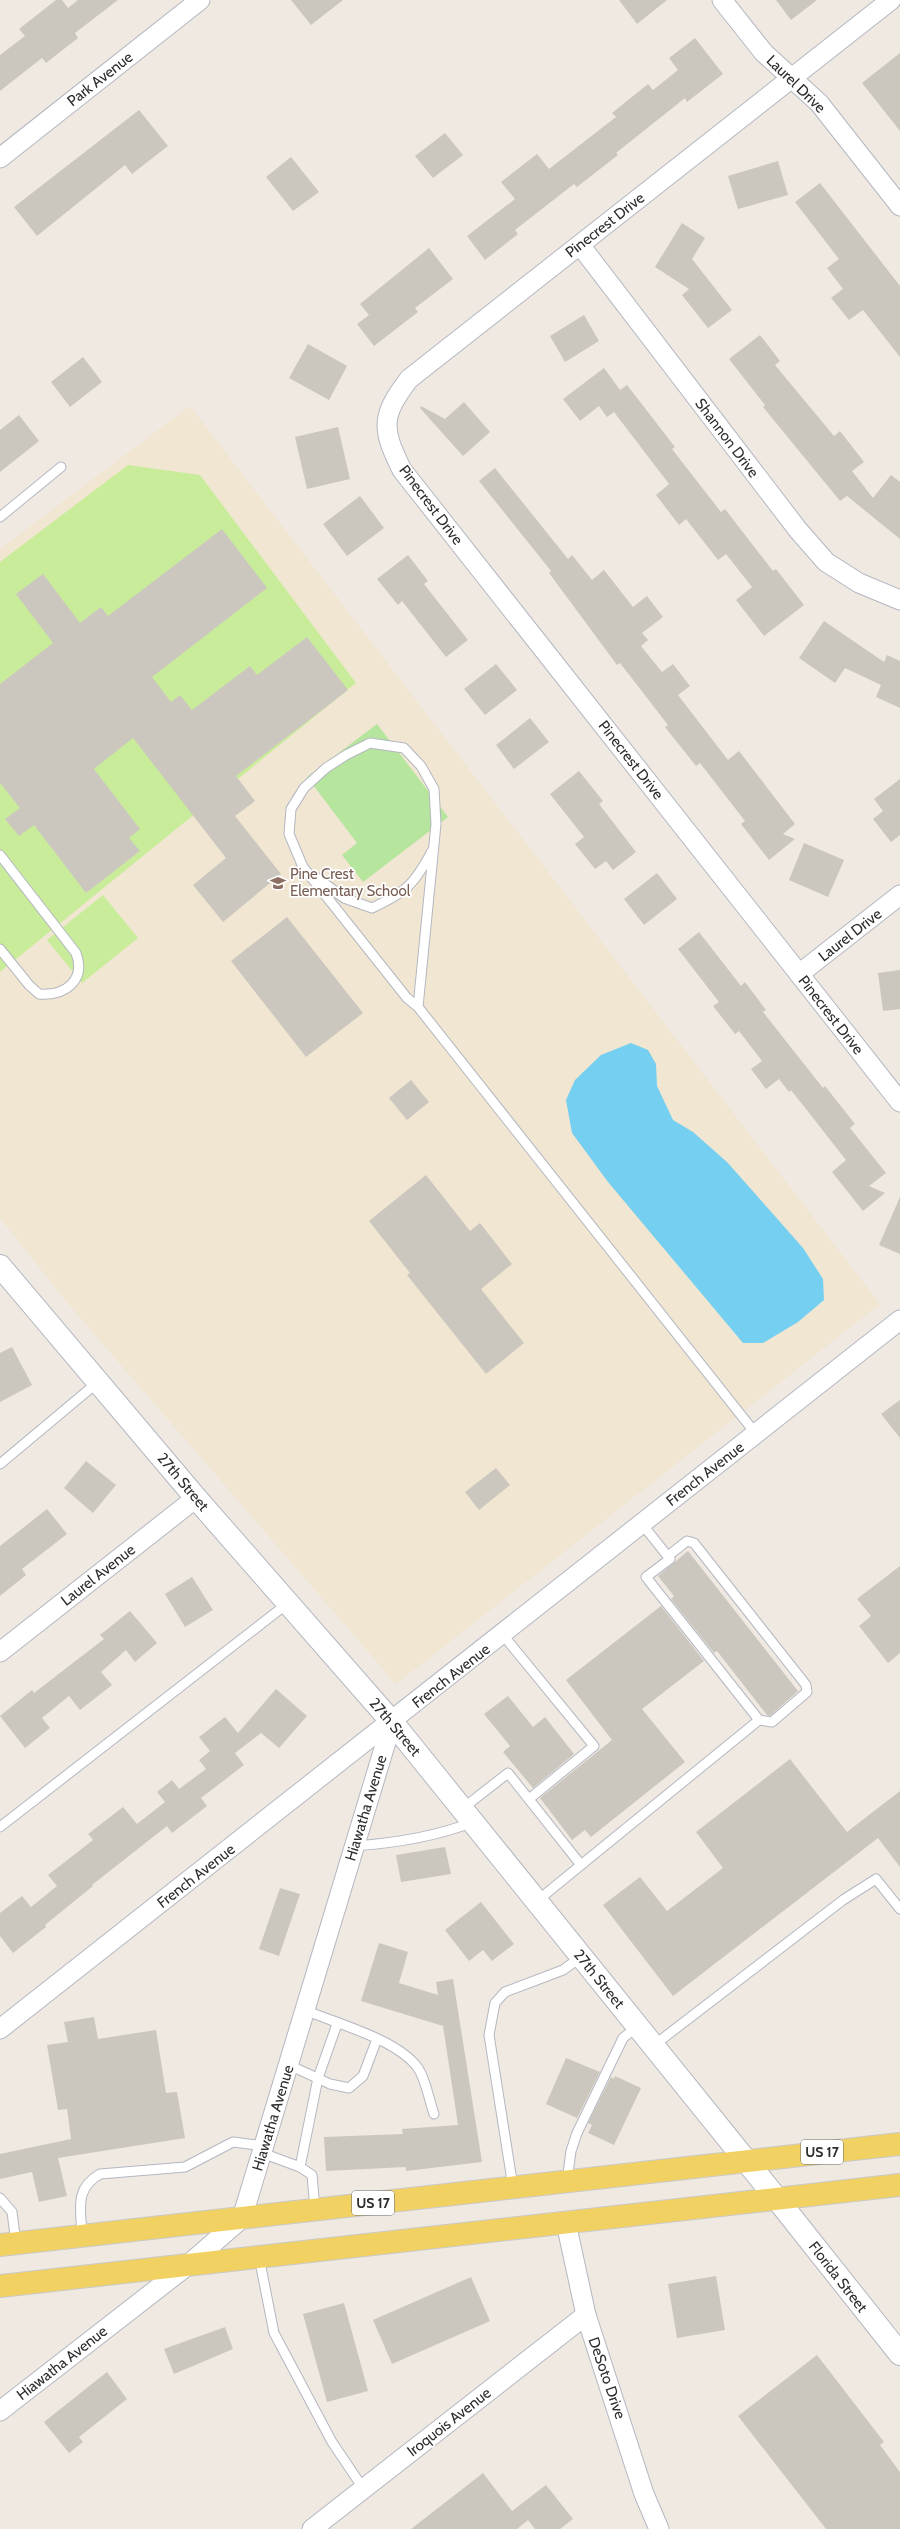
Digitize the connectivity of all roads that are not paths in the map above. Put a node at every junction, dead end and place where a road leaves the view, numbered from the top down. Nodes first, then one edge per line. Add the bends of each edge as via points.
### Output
1 (200, 0) edge
2 (722, 0) edge
3 (891, 0) edge
4 (792, 79) junction
5 (0, 158) edge
6 (900, 206) edge
7 (580, 245) junction
8 (61, 467) dead end
9 (0, 517) edge
10 (900, 600) edge
11 (434, 848) junction
12 (0, 855) edge
13 (303, 867) junction
14 (900, 895) edge
15 (0, 949) edge
16 (799, 974) junction
17 (418, 1007) junction
18 (900, 1102) edge
19 (2, 1272) edge
20 (900, 1320) edge
21 (98, 1382) junction
22 (756, 1434) junction
23 (0, 1464) edge
24 (196, 1498) junction
25 (642, 1524) junction
26 (668, 1556) junction
27 (288, 1603) junction
28 (503, 1634) junction
29 (0, 1652) edge
30 (759, 1720) junction
31 (392, 1722) junction
32 (529, 1799) junction
33 (467, 1816) junction
34 (0, 1827) edge
35 (355, 1846) junction
36 (581, 1865) junction
37 (536, 1901) junction
38 (900, 1909) edge
39 (581, 1957) junction
40 (305, 2010) junction
41 (337, 2024) junction
42 (637, 2027) junction
43 (0, 2029) edge
44 (377, 2039) junction
45 (653, 2046) junction
46 (289, 2065) junction
47 (318, 2078) junction
48 (434, 2114) dead end
49 (900, 2144) edge
50 (263, 2149) junction
51 (745, 2161) junction
52 (300, 2166) junction
53 (567, 2181) junction
54 (900, 2185) edge
55 (513, 2187) junction
56 (0, 2198) edge
57 (777, 2199) junction
58 (315, 2209) junction
59 (242, 2218) junction
60 (566, 2223) junction
61 (82, 2236) junction
62 (8, 2244) edge
63 (259, 2257) junction
64 (188, 2265) junction
65 (0, 2286) edge
66 (586, 2315) junction
67 (900, 2354) edge
68 (0, 2411) edge
69 (364, 2488) junction
70 (312, 2529) edge
71 (659, 2529) edge

1 - 5 street, Park Avenue
2 - 4 street, Laurel Drive via 764,53
3 - 4 street, Pinecrest Drive
4 - 6 street, Laurel Drive via 819,103
4 - 7 street, Pinecrest Drive
7 - 10 street, Shannon Drive via 793,524 822,557 859,583
7 - 16 street, Pinecrest Drive via 409,379 392,402 386,425 391,448 402,470
8 - 9 lane
11 - 13 lane via 412,885 399,895 372,908 344,898
11 - 13 lane via 434,789 421,766 404,748 370,744 326,768 304,788 291,809 289,834
11 - 17 lane
12 - 15 lane via 76,952 80,963 79,972 75,981 59,992 39,994
13 - 17 lane via 407,998
14 - 16 street, Laurel Drive
16 - 18 street, Pinecrest Drive
17 - 22 lane
19 - 21 main road, 27th Street
20 - 22 street, French Avenue
21 - 23 lane
21 - 24 main road, 27th Street
22 - 25 street, French Avenue
24 - 27 main road, 27th Street
24 - 29 street, Laurel Avenue
25 - 26 lane
25 - 28 street, French Avenue
26 - 30 lane via 670,1559 646,1577
26 - 30 lane via 687,1541 694,1544 806,1685 807,1692 803,1697 772,1722
27 - 31 main road, 27th Street
27 - 34 lane
28 - 31 street, French Avenue
28 - 32 lane via 594,1746
30 - 36 lane
31 - 33 main road, 27th Street
31 - 35 street, Hiawatha Avenue
31 - 43 street, French Avenue
32 - 33 lane via 508,1773
32 - 36 lane
33 - 35 lane via 448,1832 389,1844
33 - 37 main road, 27th Street
35 - 40 street, Hiawatha Avenue
36 - 37 lane
37 - 39 main road, 27th Street
38 - 45 lane via 876,1879 843,1900
39 - 42 main road, 27th Street
39 - 55 lane via 563,1970 505,1992 495,2003 491,2015 489,2035
40 - 41 lane
40 - 46 street, Hiawatha Avenue
41 - 44 lane
41 - 47 lane
42 - 45 main road, 27th Street
42 - 53 lane via 623,2038 577,2133 571,2151
44 - 47 lane via 363,2076 349,2088 330,2084
44 - 48 lane via 407,2055 419,2069
45 - 51 main road, 27th Street
46 - 47 lane
46 - 50 street, Hiawatha Avenue
47 - 52 lane
49 - 51 main road, US 17
50 - 52 lane
50 - 59 street, Hiawatha Avenue
50 - 61 lane via 234,2142 185,2167 100,2174 88,2181 81,2190
51 - 53 main road, US 17
51 - 57 main road, 27th Street
52 - 58 lane via 312,2175
53 - 55 main road, US 17
54 - 57 main road
55 - 58 main road, US 17
56 - 62 lane via 12,2212
57 - 60 main road
57 - 67 main road, Florida Street
58 - 59 main road, US 17
59 - 61 main road, US 17
59 - 64 street, Hiawatha Avenue
60 - 63 main road
60 - 66 street, DeSoto Drive
61 - 62 main road, US 17
63 - 64 main road
63 - 69 lane via 274,2333 332,2442
64 - 65 main road
64 - 68 street, Hiawatha Avenue
66 - 69 street, Iroquois Avenue
66 - 71 street, DeSoto Drive via 644,2494
69 - 70 street, Iroquois Avenue

